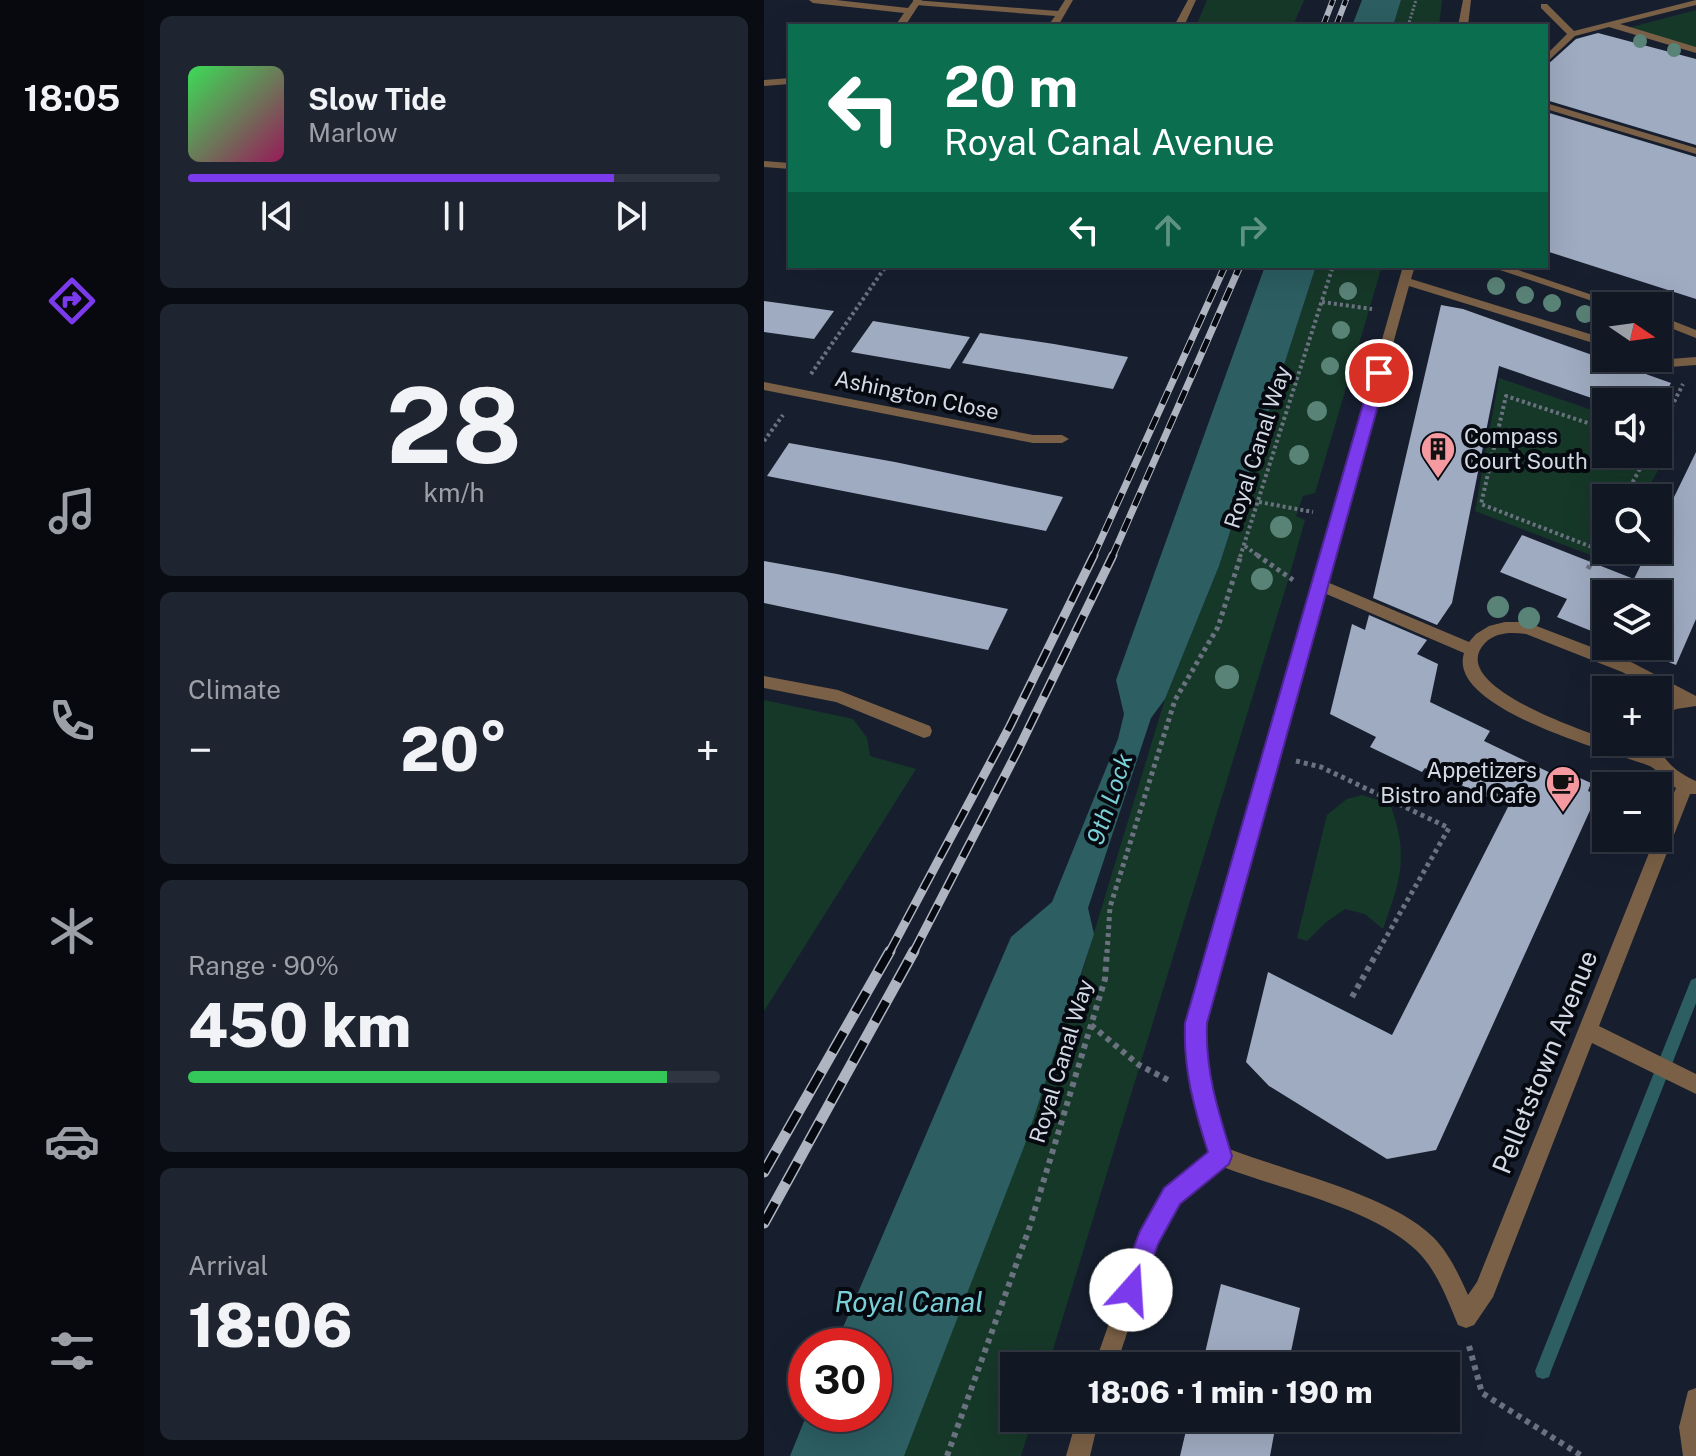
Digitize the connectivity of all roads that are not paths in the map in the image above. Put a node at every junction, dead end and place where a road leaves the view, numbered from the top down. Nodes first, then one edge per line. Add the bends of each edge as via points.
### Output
1 (813, 0) edge
2 (1069, 0) edge
3 (1192, 0) edge
4 (1467, 0) edge
5 (917, 1) edge
6 (1696, 2) edge
7 (1544, 6) dead end
8 (910, 11) junction
9 (1060, 14) junction
10 (901, 24) edge
11 (1054, 24) edge
12 (1180, 24) edge
13 (1463, 24) edge
14 (1612, 25) junction
15 (1572, 34) junction
16 (1696, 50) edge
17 (1548, 58) edge
18 (788, 81) edge
19 (764, 83) edge
20 (1548, 107) edge
21 (1696, 151) edge
22 (764, 164) edge
23 (788, 166) edge
24 (1500, 268) edge
25 (1406, 273) edge
26 (1592, 297) edge
27 (1672, 325) edge
28 (1696, 334) edge
29 (1592, 338) edge
30 (1696, 361) edge
31 (1672, 363) edge
32 (764, 386) edge
33 (1062, 439) dead end
34 (1320, 585) junction
35 (1473, 650) junction
36 (764, 682) edge
37 (1693, 701) edge
38 (1672, 704) edge
39 (924, 731) dead end
40 (1654, 756) edge
41 (1656, 760) junction
42 (1691, 786) edge
43 (1588, 1031) junction
44 (1696, 1084) edge
45 (1221, 1156) junction
46 (1110, 1352) edge
47 (1696, 1399) edge
48 (1084, 1432) edge
49 (1078, 1456) edge
50 (1695, 1456) edge

1 - 8 street
2 - 9 street
3 - 12 street
4 - 13 street
5 - 8 street
5 - 9 street
6 - 14 street
7 - 15 street
8 - 10 street
9 - 11 street
14 - 15 street
14 - 16 street
15 - 17 street
18 - 19 street
20 - 21 street
22 - 23 street
24 - 26 street
25 - 29 street
25 - 34 street
27 - 28 street
30 - 31 street
32 - 33 street, Ashington Close via 1033,439
34 - 35 street
34 - 45 street via 1196,1023 1194,1057
35 - 37 street via 1491,629 1523,627 1626,665
35 - 41 street via 1469,664 1475,679 1491,693 1594,742
36 - 39 street via 838,696
37 - 38 street
40 - 41 street
41 - 42 street
42 - 43 street, Pelletstown Avenue
43 - 44 street
43 - 45 street, Pelletstown Avenue via 1485,1289 1466,1317 1451,1278 1416,1236 1350,1202
45 - 46 street via 1172,1196 1148,1239
47 - 50 street via 1690,1427
48 - 49 street

